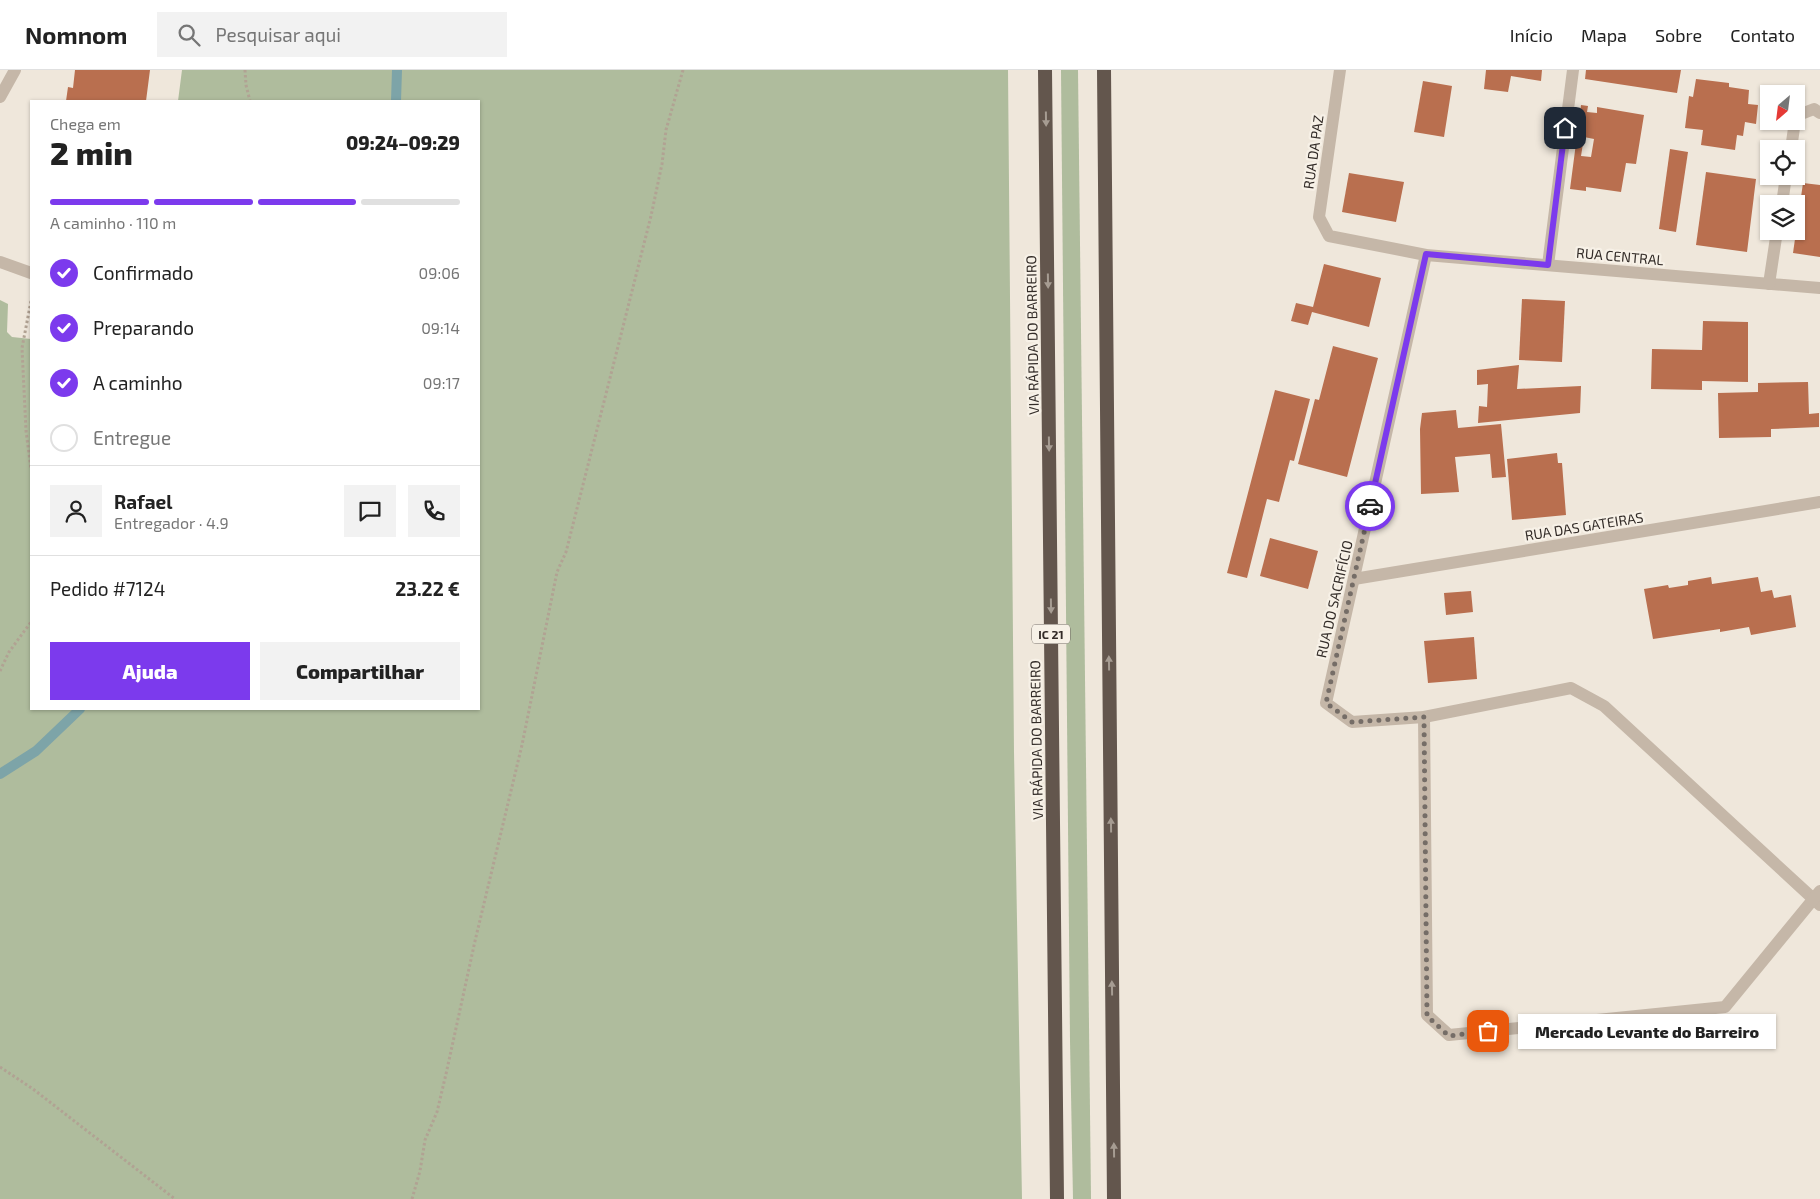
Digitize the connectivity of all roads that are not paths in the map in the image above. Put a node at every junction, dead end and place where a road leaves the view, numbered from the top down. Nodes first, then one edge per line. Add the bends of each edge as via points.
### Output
1 (14, 70) edge
2 (1046, 70) edge
3 (1104, 70) edge
4 (1340, 70) edge
5 (1573, 70) edge
6 (0, 97) edge
7 (1330, 236) joint
8 (1775, 240) edge
9 (1426, 254) junction
10 (0, 262) edge
11 (1548, 265) junction
12 (30, 273) edge
13 (1768, 284) junction
14 (1820, 288) edge
15 (1820, 502) edge
16 (1354, 579) junction
17 (1424, 717) junction
18 (1818, 899) edge
19 (1057, 1199) edge
20 (1114, 1199) edge

1 - 6 street
2 -> 19 highway, VIA RÁPIDA DO BARREIRO / IC 21
20 -> 3 highway
4 - 7 street, RUA DA PAZ via 1319,217
5 - 11 street
7 - 9 street, RUA CENTRAL
8 - 13 street
9 - 11 street, RUA CENTRAL
9 - 16 street, RUA DO SACRIFÍCIO
10 - 12 street
11 - 13 street, RUA CENTRAL
13 - 14 street, RUA CENTRAL
15 - 16 street, RUA DAS GATEIRAS
16 - 17 street, RUA DO SACRIFÍCIO via 1326,703 1352,722
17 - 18 street via 1571,688 1604,706
17 - 18 street via 1427,1016 1449,1036 1726,1007

